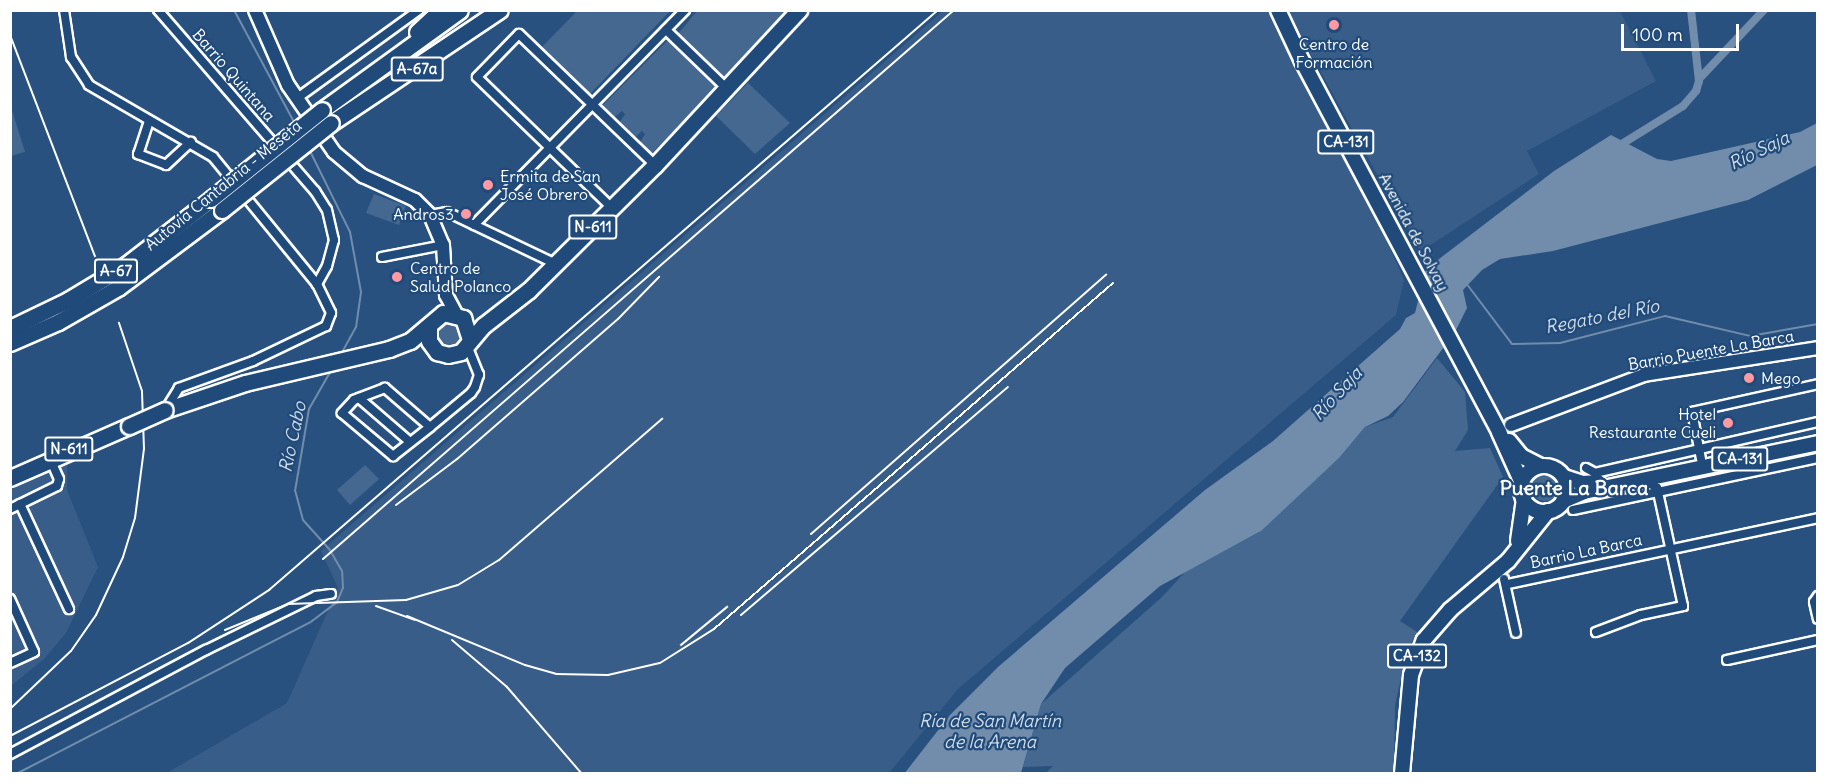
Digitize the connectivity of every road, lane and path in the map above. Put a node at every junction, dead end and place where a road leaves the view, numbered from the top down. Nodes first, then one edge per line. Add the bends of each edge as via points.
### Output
1 (64, 10) edge
2 (158, 10) edge
3 (255, 10) edge
4 (419, 10) edge
5 (441, 10) edge
6 (460, 10) edge
7 (486, 10) edge
8 (500, 10) edge
9 (685, 10) edge
10 (811, 10) edge
11 (1278, 10) edge
12 (799, 11) edge
13 (666, 30) junction
14 (725, 87) junction
15 (296, 99) junction
16 (593, 105) junction
17 (322, 110) junction
18 (149, 121) junction
19 (331, 123) junction
20 (682, 136) junction
21 (191, 142) junction
22 (550, 148) junction
23 (655, 165) junction
24 (216, 205) junction
25 (612, 208) junction
26 (430, 215) junction
27 (474, 225) junction
28 (444, 245) junction
29 (382, 257) dead end
30 (556, 264) junction
31 (445, 276) junction
32 (317, 284) junction
33 (497, 312) junction
34 (460, 316) junction
35 (431, 323) junction
36 (10, 328) edge
37 (10, 343) edge
38 (464, 346) junction
39 (432, 348) junction
40 (1818, 348) edge
41 (389, 349) junction
42 (1818, 384) edge
43 (359, 398) junction
44 (165, 410) junction
45 (1818, 422) edge
46 (430, 427) junction
47 (1505, 428) junction
48 (1818, 437) edge
49 (410, 442) junction
50 (1818, 443) edge
51 (1700, 455) junction
52 (1818, 458) edge
53 (50, 459) junction
54 (1542, 466) junction
55 (1586, 468) dead end
56 (1564, 477) junction
57 (10, 478) edge
58 (1610, 479) junction
59 (1522, 483) junction
60 (1656, 483) junction
61 (1524, 499) junction
62 (20, 504) junction
63 (1568, 505) junction
64 (10, 509) edge
65 (1548, 511) junction
66 (1818, 518) edge
67 (1517, 550) junction
68 (1670, 550) junction
69 (331, 594) dead end
70 (1818, 596) edge
71 (10, 599) edge
72 (69, 609) dead end
73 (1818, 619) edge
74 (1596, 632) dead end
75 (1516, 633) dead end
76 (1818, 640) edge
77 (1727, 660) dead end
78 (10, 663) edge
79 (10, 754) edge
80 (1402, 774) edge

1 - 18 street via 71,57 81,76 89,85
2 - 32 street, Barrio Quintana via 315,191 327,210 334,240
3 - 15 street
4 - 15 street
5 - 17 highway, A-67
6 - 17 highway, A-67a
7 - 19 highway, A-67
8 - 19 highway, A-67a
9 - 13 street
10 - 20 highway, N-611 via 699,125
11 - 47 main road, Avenida de Solvay / CA-131 via 1485,406
12 - 14 highway, N-611
13 - 14 street
13 - 16 street
14 - 20 highway, N-611
15 - 26 street via 348,166 415,200
16 - 22 street
16 - 22 street via 519,34 512,41 477,77
16 - 23 street
17 - 24 highway, Autovía Cantabria - Meseta / A-67, bridge
18 - 21 street
18 - 21 street via 138,154 166,165
19 - 24 highway, Autovía Cantabria - Meseta / A-67, bridge
20 - 23 highway, N-611
21 - 32 street via 213,157
22 - 25 street
22 - 27 street
23 - 25 highway, N-611
24 - 36 highway, Autovía Cantabria - Meseta / A-67 via 118,270
24 - 37 highway, Autovía Cantabria - Meseta / A-67 via 119,286 58,322
25 - 30 highway, N-611
26 - 27 street via 447,212
26 - 28 street
27 - 30 street
28 - 29 street
28 - 31 street
30 - 33 highway, N-611
31 - 34 street via 446,295
31 - 35 street
32 - 44 street via 331,313 326,326 253,361 179,388
33 - 34 highway, N-611
33 - 38 highway, N-611
34 - 35 highway, N-611 via 443,313
34 - 38 highway
35 - 39 highway
35 - 41 highway, N-611 via 410,341
38 - 39 highway, N-611 via 442,354
38 - 46 street via 479,375 475,387
39 - 41 highway, N-611
40 - 47 street, Barrio Puente La Barca via 1644,375
41 - 44 highway, N-611 via 229,387
42 - 51 street via 1692,412
43 - 46 street via 385,388
43 - 49 street
43 - 49 street via 342,413 393,456
44 - 53 highway, N-611, bridge
45 - 51 street
46 - 49 street
47 - 54 main road, CA-131 via 1521,456
47 - 59 main road, CA-131
48 - 51 main road, CA-131
50 - 60 main road, CA-131
51 - 55 street via 1595,473
51 - 58 main road, CA-131
51 - 60 main road via 1698,464 1671,469
52 - 60 street
53 - 57 highway, N-611
53 - 62 street via 60,483
54 - 56 main road, CA-131 via 1554,468
54 - 59 main road via 1529,472
56 - 58 main road, CA-131 via 1586,484
56 - 63 main road
58 - 60 main road via 1620,481 1651,474
59 - 61 main road, CA-131
60 - 63 main road, CA-131 via 1584,492
60 - 68 street
61 - 65 main road via 1532,508
61 - 67 main road
62 - 64 street
62 - 72 street
63 - 65 main road, CA-131
65 - 67 main road, CA-132
66 - 68 street, Barrio La Barca
67 - 80 main road, CA-132 via 1450,610 1422,645 1409,685
68 - 74 street via 1683,606 1641,615
68 - 75 street, Barrio La Barca via 1506,582
69 - 79 street via 316,596 206,650
70 - 73 street via 1814,602
71 - 78 street via 34,652
76 - 77 street

